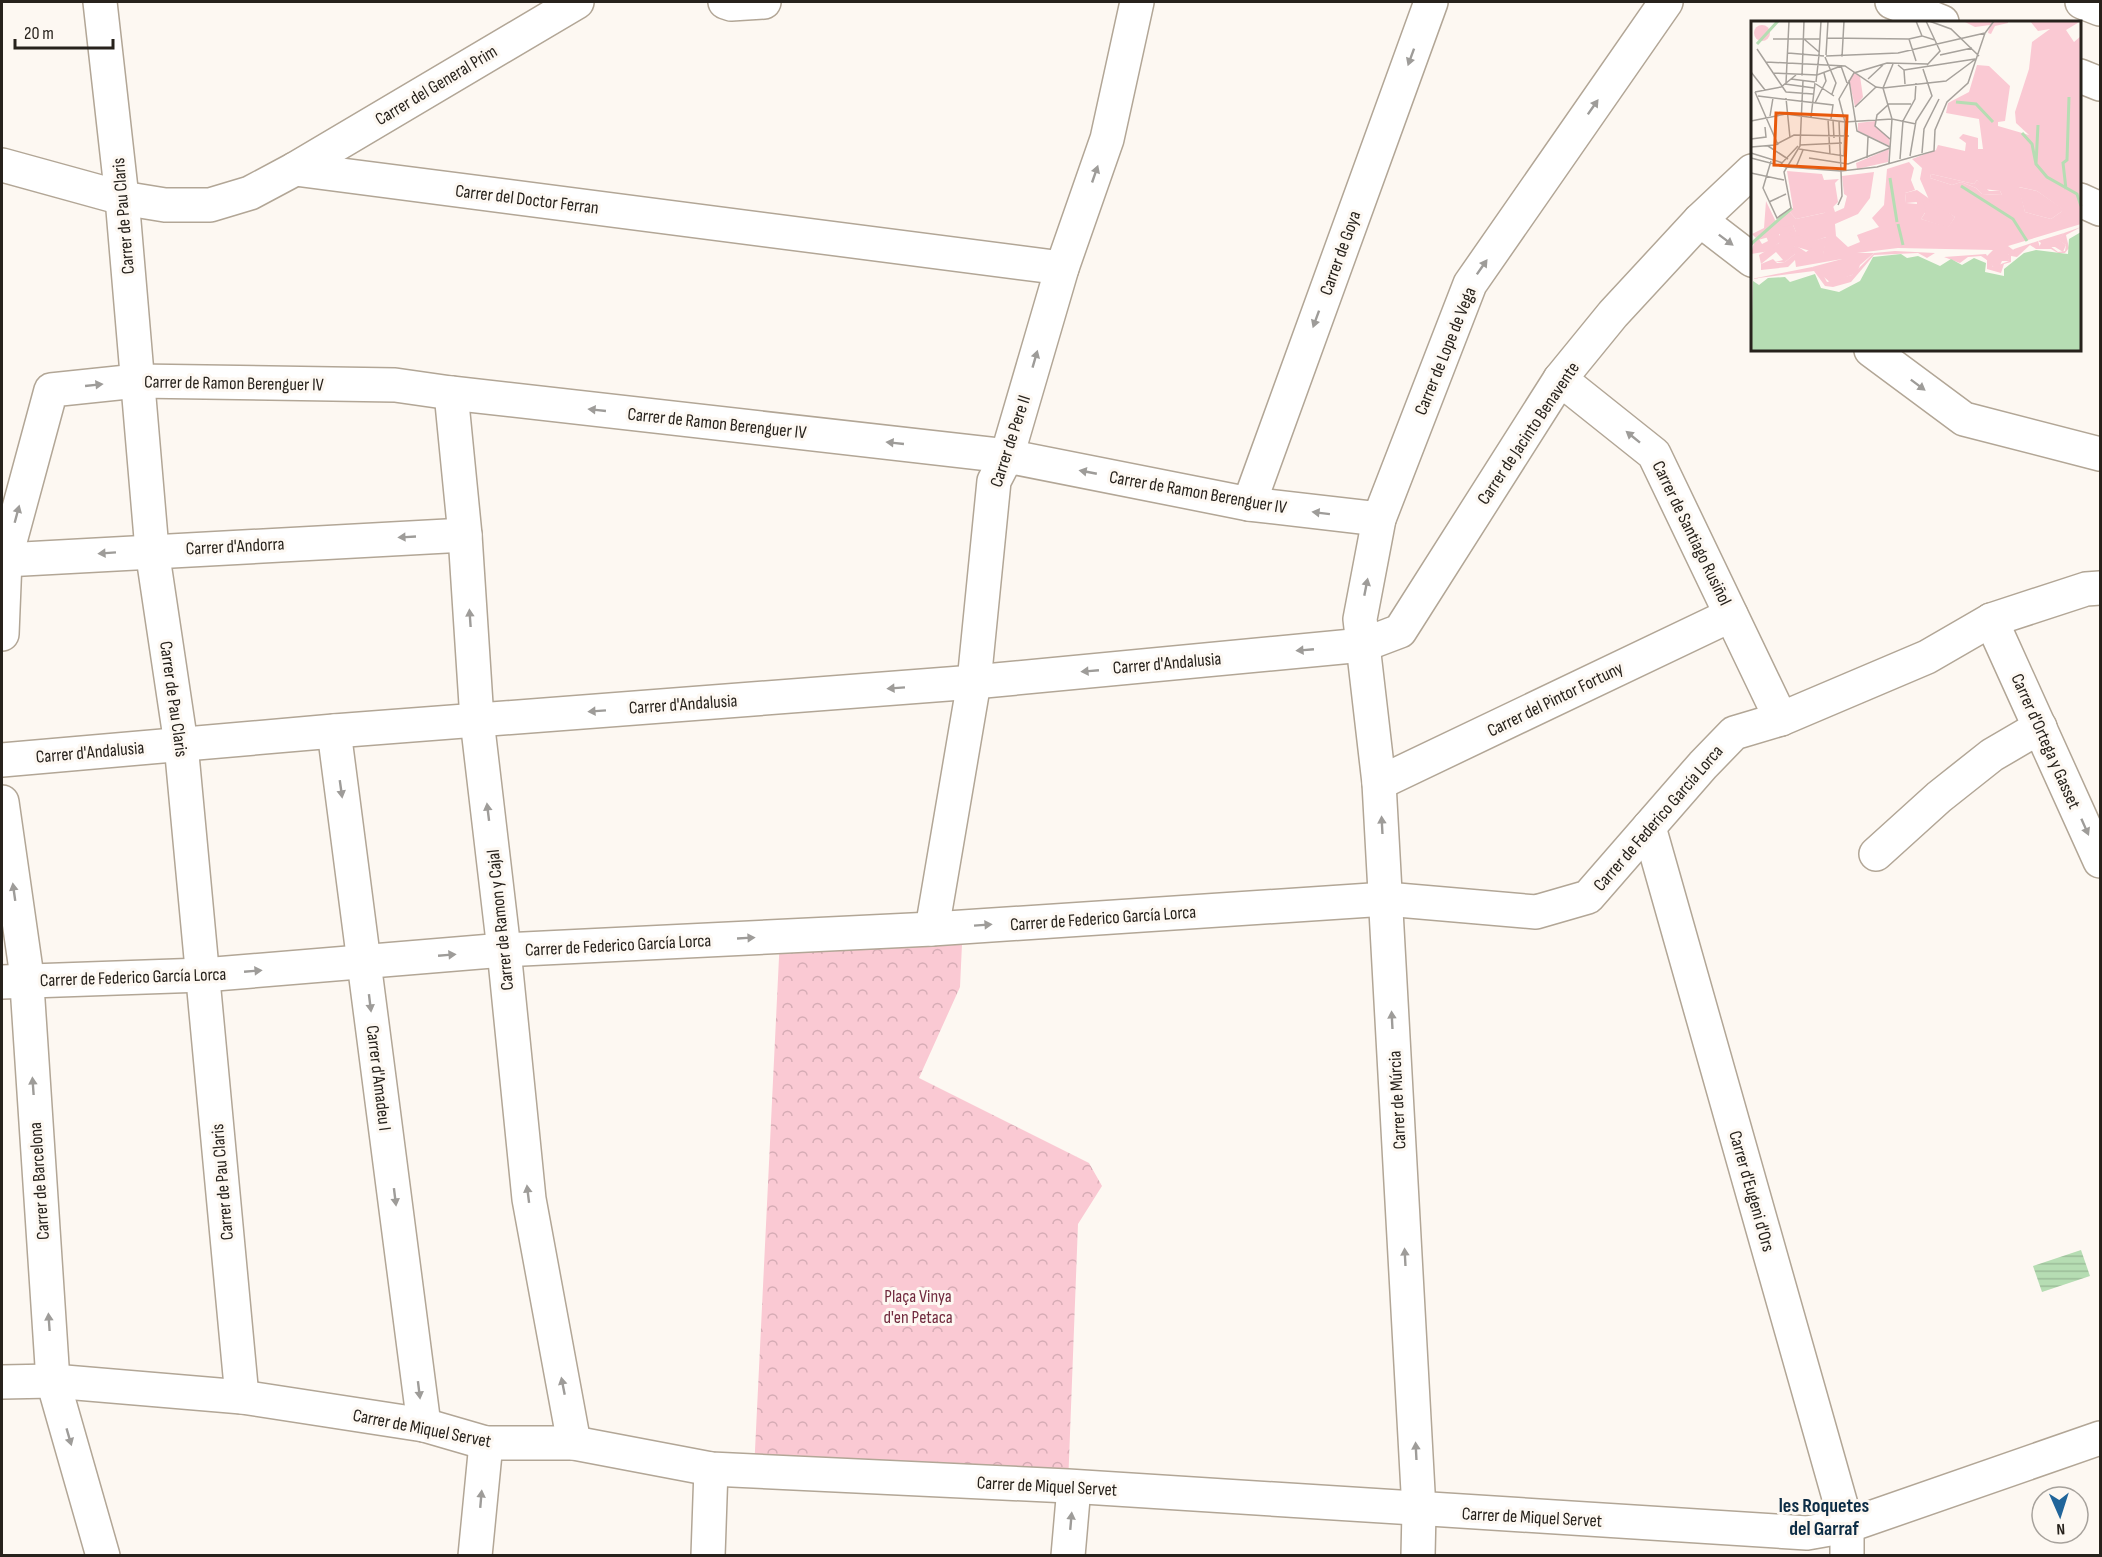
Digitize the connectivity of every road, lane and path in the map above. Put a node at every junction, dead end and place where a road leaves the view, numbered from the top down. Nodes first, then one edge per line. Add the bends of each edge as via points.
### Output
1 (100, 2) edge
2 (577, 2) edge
3 (725, 2) edge
4 (764, 2) edge
5 (1137, 2) edge
6 (1431, 2) edge
7 (1666, 2) edge
8 (2082, 2) edge
9 (2100, 9) edge
10 (2081, 77) edge
11 (2100, 84) edge
12 (2, 165) edge
13 (295, 169) junction
14 (1751, 172) edge
15 (122, 198) junction
16 (2081, 201) edge
17 (2100, 209) edge
18 (1700, 220) junction
19 (1751, 259) edge
20 (1062, 268) junction
21 (1872, 351) edge
22 (1560, 379) junction
23 (137, 381) junction
24 (451, 393) junction
25 (2100, 454) edge
26 (1007, 456) junction
27 (1249, 504) junction
28 (1379, 519) junction
29 (465, 534) junction
30 (152, 550) junction
31 (5, 560) junction
32 (2100, 588) edge
33 (1731, 615) junction
34 (1991, 620) junction
35 (2, 634) edge
36 (1363, 645) junction
37 (974, 682) junction
38 (1781, 719) junction
39 (477, 720) junction
40 (2040, 727) junction
41 (334, 731) junction
42 (181, 744) junction
43 (2, 760) edge
44 (1379, 783) junction
45 (2, 802) edge
46 (1649, 827) junction
47 (1876, 854) dead end
48 (2100, 861) edge
49 (1386, 899) junction
50 (932, 929) junction
51 (504, 951) junction
52 (365, 962) junction
53 (203, 975) junction
54 (14, 981) edge
55 (53, 1381) junction
56 (2, 1382) edge
57 (242, 1397) junction
58 (424, 1425) junction
59 (2095, 1441) edge
60 (486, 1443) junction
61 (574, 1443) junction
62 (711, 1469) junction
63 (1074, 1487) junction
64 (1419, 1510) junction
65 (1847, 1541) edge
66 (103, 1556) edge
67 (475, 1556) edge
68 (708, 1556) edge
69 (1068, 1556) edge
70 (1418, 1556) edge

1 - 15 street, Carrer de Pau Claris
2 - 13 street, Carrer del General Prim
3 - 4 street
20 -> 5 street, Carrer de Pere II via 1107,139
6 -> 27 street, Carrer de Goya
28 -> 7 street, Carrer de Lope de Vega via 1470,285
8 - 9 street
10 - 11 street
12 - 15 street
13 - 15 street via 250,193 210,205 165,205
13 - 20 street, Carrer del Doctor Ferran
14 - 18 street, Carrer de Jacinto Benavente
15 - 23 street, Carrer de Pau Claris
16 - 17 street
18 -> 19 street
18 - 22 street, Carrer de Jacinto Benavente via 1613,314
26 -> 20 street, Carrer de Pere II
21 -> 25 street via 1964,419
33 -> 22 street, Carrer de Santiago Rusiñol via 1654,454
22 - 36 street, Carrer de Jacinto Benavente via 1400,631
23 - 24 street, Carrer de Ramon Berenguer IV via 395,385
23 - 30 street, Carrer de Pau Claris
31 -> 23 street, Carrer de Ramon Berenguer IV via 51,390
26 -> 24 street, Carrer de Ramon Berenguer IV
24 - 29 street, Carrer de Ramon y Cajal
27 -> 26 street, Carrer de Ramon Berenguer IV
26 - 37 street, Carrer de Pere II via 994,481
28 -> 27 street, Carrer de Ramon Berenguer IV
36 -> 28 street, Carrer de Lope de Vega via 1360,619
29 -> 30 street, Carrer d'Andorra
39 -> 29 street, Carrer de Ramon y Cajal
30 -> 31 street, Carrer d'Andorra
30 - 42 street, Carrer de Pau Claris
31 - 35 street
32 - 34 street, Carrer de Federico García Lorca
33 - 38 street, Carrer de Santiago Rusiñol
33 - 44 street, Carrer del Pintor Fortuny
34 - 38 street, Carrer de Federico García Lorca via 1927,657
34 - 40 street, Carrer d'Ortega y Gasset
36 -> 37 street, Carrer d'Andalusia
36 - 44 street, Carrer de Múrcia
37 -> 39 street, Carrer d'Andalusia
37 - 50 street, Carrer de Pere II
38 - 46 street, Carrer de Federico García Lorca via 1734,733
39 - 41 street, Carrer d'Andalusia
51 -> 39 street, Carrer de Ramon y Cajal
40 - 47 street via 1992,755
40 -> 48 street, Carrer d'Ortega y Gasset
41 - 42 street, Carrer d'Andalusia
41 -> 52 street, Carrer d'Amadeu I
42 - 43 street, Carrer d'Andalusia
42 - 53 street, Carrer de Pau Claris
49 -> 44 street, Carrer de Múrcia
54 -> 45 street, Carrer de Barcelona
46 - 49 street, Carrer de Federico García Lorca via 1588,897 1536,912
46 - 65 street, Carrer d'Eugeni d'Ors
50 -> 49 street, Carrer de Federico García Lorca
64 -> 49 street, Carrer de Múrcia
51 -> 50 street, Carrer de Federico García Lorca
52 -> 51 street, Carrer de Federico García Lorca
61 -> 51 street, Carrer de Ramon y Cajal via 528,1199
53 -> 52 street, Carrer de Federico García Lorca
52 -> 58 street, Carrer d'Amadeu I
53 - 54 street, Carrer de Federico García Lorca
53 - 57 street, Carrer de Pau Claris
55 -> 54 street, Carrer de Barcelona
55 - 56 street, Carrer de Miquel Servet
55 - 57 street, Carrer de Miquel Servet
55 -> 66 street, Carrer de Barcelona
57 - 58 street, Carrer de Miquel Servet
58 - 60 street, Carrer de Miquel Servet
59 - 65 street, Carrer de Miquel Servet
60 - 61 street, Carrer de Miquel Servet
67 -> 60 street
61 - 62 street, Carrer de Miquel Servet
62 - 63 street, Carrer de Miquel Servet
62 - 68 street
63 - 64 street, Carrer de Miquel Servet
69 -> 63 street
64 - 65 street, Carrer de Miquel Servet via 1807,1533
64 - 70 street, Carrer de Múrcia

